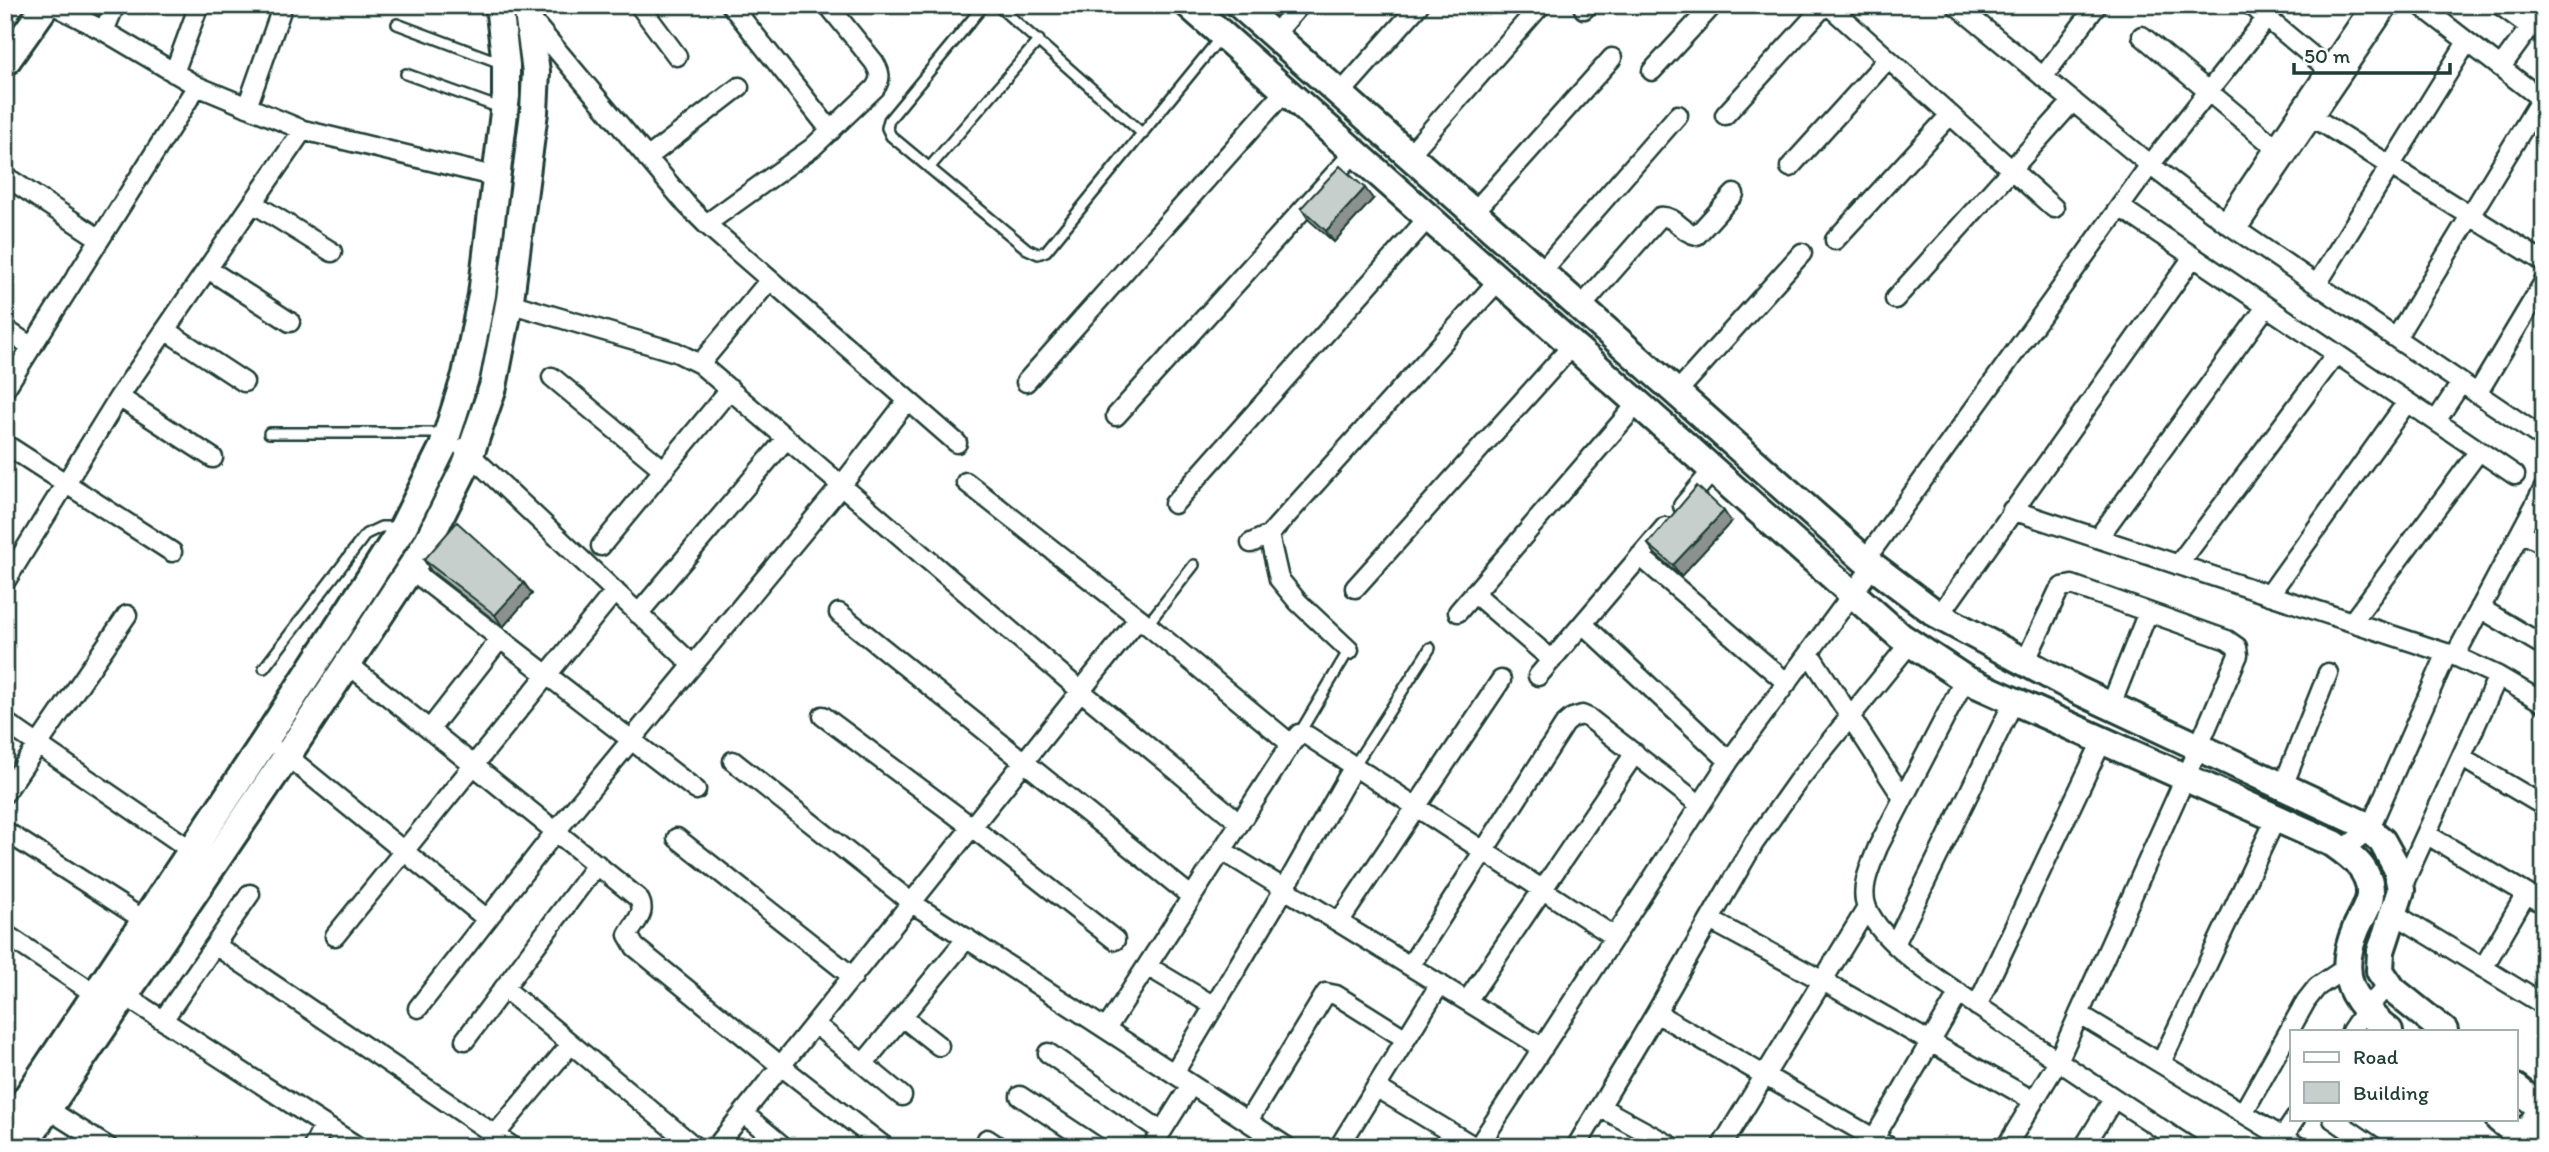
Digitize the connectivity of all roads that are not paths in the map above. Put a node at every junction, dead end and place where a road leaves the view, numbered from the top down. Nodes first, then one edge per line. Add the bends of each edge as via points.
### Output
1 (46, 5) edge
2 (54, 5) edge
3 (115, 5) edge
4 (199, 5) edge
5 (283, 5) edge
6 (499, 5) edge
7 (639, 5) edge
8 (731, 5) edge
9 (828, 5) edge
10 (984, 5) edge
11 (997, 5) edge
12 (1189, 5) edge
13 (1240, 5) edge
14 (1300, 5) edge
15 (1419, 5) edge
16 (1541, 5) edge
17 (1713, 5) edge
18 (1826, 5) edge
19 (1956, 5) edge
20 (2097, 5) edge
21 (2251, 5) edge
22 (2371, 5) edge
23 (2389, 5) edge
24 (2420, 5) edge
25 (2500, 5) edge
26 (2544, 8) edge
27 (528, 11) edge
28 (1977, 12) edge
29 (2272, 12) edge
30 (397, 24) dead end
31 (2530, 27) junction
32 (104, 31) junction
33 (1222, 35) junction
34 (1274, 35) junction
35 (2142, 36) dead end
36 (1039, 40) junction
37 (2467, 41) junction
38 (677, 56) dead end
39 (1612, 58) dead end
40 (1888, 59) junction
41 (5, 64) edge
42 (506, 65) junction
43 (2501, 67) junction
44 (2328, 69) junction
45 (1652, 71) dead end
46 (174, 72) junction
47 (406, 74) dead end
48 (2043, 77) junction
49 (197, 86) junction
50 (739, 87) dead end
51 (1285, 91) junction
52 (2209, 91) junction
53 (1340, 94) junction
54 (2542, 100) edge
55 (2073, 101) junction
56 (247, 107) junction
57 (505, 110) junction
58 (1678, 115) dead end
59 (1725, 115) dead end
60 (1951, 115) junction
61 (2313, 117) junction
62 (303, 130) junction
63 (831, 131) junction
64 (1143, 134) junction
65 (2276, 148) junction
66 (1354, 153) junction
67 (1409, 155) junction
68 (648, 158) junction
69 (2150, 165) junction
70 (2390, 166) junction
71 (1790, 167) dead end
72 (929, 168) junction
73 (2011, 170) junction
74 (5, 176) edge
75 (496, 177) junction
76 (1734, 194) dead end
77 (253, 202) junction
78 (2120, 207) junction
79 (2054, 208) dead end
80 (1474, 212) junction
81 (2471, 217) junction
82 (1428, 218) junction
83 (706, 224) junction
84 (2231, 226) junction
85 (100, 239) junction
86 (1835, 240) dead end
87 (332, 252) dead end
88 (1802, 253) dead end
89 (2193, 257) junction
90 (2544, 262) edge
91 (208, 268) junction
92 (1541, 272) junction
93 (769, 281) junction
94 (1498, 281) junction
95 (2544, 282) edge
96 (2317, 285) junction
97 (1895, 299) dead end
98 (509, 303) junction
99 (1581, 307) junction
100 (2266, 307) junction
101 (290, 323) dead end
102 (5, 329) edge
103 (165, 330) junction
104 (2396, 338) junction
105 (1572, 346) junction
106 (32, 347) junction
107 (2336, 354) junction
108 (700, 364) junction
109 (552, 377) dead end
110 (244, 382) dead end
111 (1026, 382) dead end
112 (2460, 383) junction
113 (5, 389) edge
114 (730, 389) junction
115 (1677, 392) junction
116 (2477, 394) junction
117 (120, 397) junction
118 (907, 401) junction
119 (2407, 402) junction
120 (1637, 404) junction
121 (1116, 416) dead end
122 (2436, 421) junction
123 (269, 433) dead end
124 (447, 433) junction
125 (786, 439) junction
126 (2544, 439) edge
127 (957, 443) dead end
128 (5, 444) edge
129 (2479, 451) junction
130 (470, 454) junction
131 (213, 458) dead end
132 (663, 470) junction
133 (1712, 471) junction
134 (2515, 475) dead end
135 (66, 482) junction
136 (966, 482) dead end
137 (841, 486) junction
138 (2544, 488) edge
139 (1174, 504) dead end
140 (2012, 510) junction
141 (403, 527) junction
142 (2521, 532) junction
143 (1269, 535) junction
144 (2098, 538) junction
145 (1251, 543) dead end
146 (2544, 544) edge
147 (601, 545) dead end
148 (172, 552) dead end
149 (1640, 556) junction
150 (1869, 563) junction
151 (1194, 565) dead end
152 (2178, 565) junction
153 (410, 569) junction
154 (5, 582) edge
155 (1355, 588) dead end
156 (615, 591) junction
157 (1474, 593) junction
158 (1852, 595) junction
159 (2269, 595) junction
160 (2480, 608) junction
161 (1458, 611) dead end
162 (2148, 612) junction
163 (839, 613) dead end
164 (638, 614) junction
165 (127, 615) dead end
166 (1939, 616) junction
167 (1143, 622) junction
168 (2352, 622) junction
169 (1583, 624) junction
170 (500, 639) junction
171 (1910, 643) junction
172 (2544, 646) edge
173 (1430, 648) dead end
174 (1349, 650) joint
175 (1809, 653) junction
176 (2451, 654) junction
177 (1552, 660) junction
178 (2025, 662) junction
179 (348, 664) junction
180 (693, 665) junction
181 (264, 668) dead end
182 (2328, 673) dead end
183 (545, 674) junction
184 (1538, 676) dead end
185 (2498, 676) junction
186 (1965, 679) junction
187 (1501, 680) dead end
188 (1787, 683) junction
189 (1082, 692) junction
190 (2014, 701) junction
191 (2544, 703) edge
192 (2111, 705) junction
193 (823, 716) dead end
194 (1851, 716) junction
195 (5, 722) edge
196 (430, 729) junction
197 (266, 739) junction
198 (1295, 739) junction
199 (630, 741) junction
200 (2102, 741) junction
201 (37, 744) junction
202 (2199, 747) junction
203 (1634, 753) junction
204 (287, 756) junction
205 (2461, 757) junction
206 (733, 761) dead end
207 (1729, 761) junction
208 (1026, 762) junction
209 (475, 766) junction
210 (1354, 766) junction
211 (2185, 778) junction
212 (2283, 786) junction
213 (696, 790) dead end
214 (5, 793) edge
215 (1903, 798) junction
216 (1700, 805) junction
217 (2544, 806) edge
218 (1415, 807) junction
219 (2276, 818) junction
220 (1240, 823) junction
221 (973, 828) junction
222 (2369, 830) junction
223 (5, 831) edge
224 (556, 831) junction
225 (2427, 834) junction
226 (677, 838) dead end
227 (2342, 849) junction
228 (191, 850) junction
229 (1223, 851) junction
230 (404, 852) junction
231 (1482, 852) junction
232 (597, 864) junction
233 (1285, 888) junction
234 (1542, 890) junction
235 (250, 894) dead end
236 (2526, 894) junction
237 (1192, 897) junction
238 (2397, 902) junction
239 (912, 903) junction
240 (2544, 904) edge
241 (1867, 908) junction
242 (487, 919) junction
243 (144, 920) junction
244 (1710, 920) junction
245 (1339, 922) junction
246 (5, 934) edge
247 (335, 936) dead end
248 (1615, 937) junction
249 (967, 938) junction
250 (1115, 940) dead end
251 (215, 944) junction
252 (1895, 944) junction
253 (1147, 966) junction
254 (1410, 966) junction
255 (2347, 967) junction
256 (2483, 968) junction
257 (853, 976) junction
258 (1823, 981) junction
259 (1440, 984) junction
260 (2389, 985) junction
261 (504, 988) junction
262 (107, 990) junction
263 (1959, 993) junction
264 (1467, 1001) junction
265 (2544, 1005) edge
266 (1214, 1006) junction
267 (1977, 1006) junction
268 (418, 1008) dead end
269 (2366, 1009) junction
270 (1656, 1013) junction
271 (2079, 1014) junction
272 (902, 1017) junction
273 (163, 1020) junction
274 (815, 1024) junction
275 (1106, 1029) junction
276 (2352, 1030) edge
277 (2388, 1030) edge
278 (2443, 1030) edge
279 (1406, 1039) junction
280 (465, 1040) dead end
281 (1930, 1042) junction
282 (571, 1044) junction
283 (939, 1046) dead end
284 (1543, 1048) junction
285 (1048, 1053) dead end
286 (2058, 1061) junction
287 (2161, 1063) junction
288 (863, 1064) junction
289 (781, 1066) junction
290 (1174, 1073) junction
291 (1765, 1076) junction
292 (1191, 1085) junction
293 (1377, 1088) junction
294 (2518, 1089) edge
295 (902, 1096) dead end
296 (1020, 1096) dead end
297 (2114, 1098) junction
298 (2034, 1101) junction
299 (2542, 1104) edge
300 (1600, 1107) junction
301 (46, 1108) junction
302 (743, 1113) junction
303 (2244, 1113) junction
304 (2294, 1120) edge
305 (2334, 1120) edge
306 (2500, 1120) edge
307 (1248, 1121) junction
308 (324, 1125) junction
309 (5, 1130) edge
310 (495, 1135) junction
311 (2283, 1137) junction
312 (1159, 1141) edge
313 (2522, 1143) edge
314 (1877, 1144) edge
315 (22, 1147) edge
316 (108, 1147) edge
317 (313, 1147) edge
318 (358, 1147) edge
319 (513, 1147) edge
320 (695, 1147) edge
321 (716, 1147) edge
322 (784, 1147) edge
323 (885, 1147) edge
324 (1097, 1147) edge
325 (1287, 1147) edge
326 (1339, 1147) edge
327 (1476, 1147) edge
328 (1576, 1147) edge
329 (1673, 1147) edge
330 (1721, 1147) edge
331 (2006, 1147) edge
332 (2084, 1147) edge
333 (2189, 1147) edge
334 (2299, 1147) edge
335 (2374, 1147) edge

1 - 41 main road
2 - 32 street
3 - 32 street
4 - 46 street
5 - 56 street
6 - 42 main road
7 - 38 street
8 - 63 street
9 - 63 street via 880,72 876,89
10 - 72 lane via 889,120 891,135
11 - 36 lane
12 - 33 main road
13 - 34 main road
14 - 34 street
15 - 53 street
16 - 67 street
17 - 45 street
18 - 40 street
18 - 59 street
19 - 28 street
20 - 48 street
21 - 29 street
22 - 44 street
23 - 61 street
24 - 37 street
25 - 31 street
26 - 31 street
27 - 68 street
27 - 98 main road via 536,72 534,112
28 - 48 street
29 - 44 street
29 - 52 street
30 - 42 lane
31 - 43 street
32 - 46 street
33 - 51 main road
33 - 64 lane
34 - 53 main road
35 - 52 street
36 - 64 lane
36 - 72 lane
37 - 43 street
37 - 70 street
39 - 80 street
40 - 60 street
40 - 71 street
42 - 57 main road
43 - 54 street
44 - 65 street
46 - 49 street
47 - 57 lane
48 - 55 street
49 - 56 street
49 - 85 street
50 - 68 street
51 - 66 main road
51 - 111 street
52 - 65 street
52 - 69 street
53 - 67 main road
54 - 81 street
55 - 69 street
55 - 73 street
56 - 62 street
57 - 75 main road
58 - 92 street
60 - 73 street
60 - 86 street
61 - 70 street
61 - 84 street
62 - 75 street
62 - 77 street
63 - 83 street
64 - 72 lane via 1046,251 1038,254
65 - 84 street
66 - 82 main road
66 - 121 street
67 - 80 main road
68 - 83 street
69 - 78 street
69 - 84 street
70 - 81 street
70 - 96 street
73 - 79 street
73 - 97 street
74 - 85 street
75 - 124 main road via 482,295 466,375
76 - 99 street via 1697,235 1660,217
77 - 87 street
77 - 91 street
78 - 89 street
78 - 150 street
80 - 92 main road
81 - 90 street
81 - 104 street
82 - 94 main road
82 - 139 street
83 - 93 street
84 - 96 street
85 - 106 street
88 - 115 street
89 - 100 street
89 - 140 street
91 - 101 street
91 - 103 street
92 - 99 main road
93 - 108 street
93 - 118 street
94 - 105 main road
94 - 143 street
95 - 116 street
96 - 104 street
98 - 108 street via 676,352
98 - 130 main road via 493,387
99 - 115 main road
100 - 107 street
100 - 144 street
102 - 106 street
103 - 110 street
103 - 117 street
104 - 112 street
105 - 120 main road
105 - 155 street
106 - 113 street
107 - 119 street
107 - 152 street
108 - 114 street
109 - 132 street
112 - 116 street
112 - 122 street
114 - 125 street
114 - 132 street
115 - 150 main road
116 - 126 street
117 - 131 street
117 - 135 street
118 - 127 street
118 - 137 street
119 - 122 street
119 - 159 street
120 - 133 main road
120 - 157 street
122 - 129 street
123 - 124 lane
124 - 130 street
124 - 141 main road
125 - 137 street
125 - 164 street
128 - 135 street
129 - 134 street
129 - 168 street
130 - 153 main road
130 - 156 street
132 - 147 street
133 - 149 street
133 - 158 main road
135 - 148 street
135 - 154 street
136 - 167 street
137 - 180 street
137 - 189 street
138 - 142 street
140 - 144 street
140 - 166 street
141 - 181 lane via 381,527 366,534
141 - 197 main road
142 - 146 street
142 - 160 street
143 - 145 street
143 - 174 street via 1279,579
144 - 152 street
149 - 169 street
149 - 188 street
150 - 158 street
150 - 166 main road
151 - 167 lane
152 - 159 street
153 - 170 street
153 - 179 main road
156 - 164 street
156 - 183 street
157 - 161 street
157 - 177 street
158 - 171 main road
158 - 175 street
159 - 168 street
160 - 172 street
160 - 176 street
162 - 178 street via 2066,585 2058,592
162 - 192 street
162 - 202 street via 2237,647
163 - 208 street
164 - 180 street
165 - 201 street
166 - 178 main road
167 - 189 street
167 - 198 street
168 - 176 street
169 - 177 street
169 - 207 street
170 - 183 street
170 - 196 street
171 - 186 main road
171 - 194 street
173 - 210 lane
174 - 198 lane
175 - 188 street
175 - 194 street
176 - 185 street
176 - 222 street
177 - 184 street
178 - 192 main road
179 - 196 street
179 - 204 main road
180 - 199 street
182 - 212 street
183 - 199 street
183 - 209 street
185 - 191 street
185 - 205 street
186 - 190 main road
186 - 215 street
187 - 218 street
188 - 207 street
189 - 208 street
189 - 220 street
190 - 200 main road
190 - 252 street
192 - 202 main road
193 - 221 street
194 - 215 street
194 - 244 street via 1754,843
195 - 201 street
196 - 209 street
197 - 204 street
197 - 228 main road
198 - 210 street via 1308,736
198 - 220 street
199 - 213 street
199 - 224 street
200 - 211 main road
200 - 267 street
201 - 214 street
201 - 228 street
202 - 211 street
202 - 212 main road
203 - 216 street
203 - 231 street via 1589,718 1572,718
203 - 234 street
204 - 230 street
204 - 262 main road
205 - 217 street
205 - 225 street
206 - 239 street
207 - 216 street
208 - 221 street
208 - 237 street
209 - 224 street
209 - 230 street
210 - 218 street
210 - 233 street
211 - 219 main road
211 - 271 street
212 - 222 main road
215 - 241 street via 1868,873
216 - 248 street
218 - 231 street
218 - 245 street
219 - 227 main road
219 - 287 street
220 - 229 street
221 - 239 street
221 - 250 street
222 - 227 street
222 - 238 main road via 2382,841 2397,868
223 - 243 street
224 - 232 street
224 - 242 street
225 - 236 street
225 - 238 street
226 - 257 street
227 - 255 main road via 2367,876 2370,895 2348,948
228 - 243 main road
229 - 233 street
229 - 237 street
230 - 242 street
230 - 247 street
231 - 234 street
231 - 254 street
232 - 261 street
232 - 289 street via 643,905 628,935 630,941
233 - 245 street
233 - 266 street
234 - 248 street
234 - 264 street
235 - 251 street
236 - 240 street
236 - 256 street
237 - 253 street
238 - 256 street
238 - 260 main road via 2379,971
239 - 249 street
239 - 257 street
241 - 252 street
241 - 258 street
242 - 268 street
243 - 262 main road
244 - 258 street
244 - 270 street
245 - 254 street
246 - 262 street
248 - 284 street
249 - 272 street
249 - 275 street
251 - 273 street
251 - 310 street
252 - 263 street
253 - 266 street
253 - 275 street
254 - 259 street
255 - 269 main road via 2355,996
255 - 303 street via 2317,987 2306,1001
256 - 265 street
257 - 274 street
258 - 281 street
258 - 291 street
259 - 264 street
259 - 279 street
260 - 269 street
260 - 278 main road
261 - 280 street
261 - 282 street
262 - 273 street
262 - 301 main road
262 - 309 main road
263 - 267 street
263 - 281 street
264 - 284 street
266 - 290 street
267 - 286 street
269 - 276 street
269 - 277 main road
270 - 291 street
270 - 300 street
271 - 286 street
271 - 287 street
272 - 283 street
272 - 288 street
273 - 308 street
274 - 288 street
274 - 289 street
275 - 290 street
279 - 293 street
279 - 307 street via 1326,993
281 - 298 street
281 - 314 street
282 - 310 street
282 - 320 street
284 - 327 street
285 - 312 street
286 - 297 street
286 - 298 street
287 - 303 street
288 - 295 street
289 - 302 street
289 - 323 street
290 - 292 street
291 - 314 street
291 - 330 street
292 - 307 street
292 - 312 street
293 - 326 street
293 - 327 street
294 - 299 main road
296 - 324 street
297 - 332 street
297 - 333 street
298 - 331 street
299 - 313 street
300 - 328 street
300 - 329 street
301 - 315 main road
301 - 316 street
302 - 321 street
302 - 322 street
303 - 311 street
304 - 311 street
305 - 335 street
306 - 313 main road
307 - 325 street
308 - 317 street
308 - 318 street
310 - 319 street
311 - 334 street

